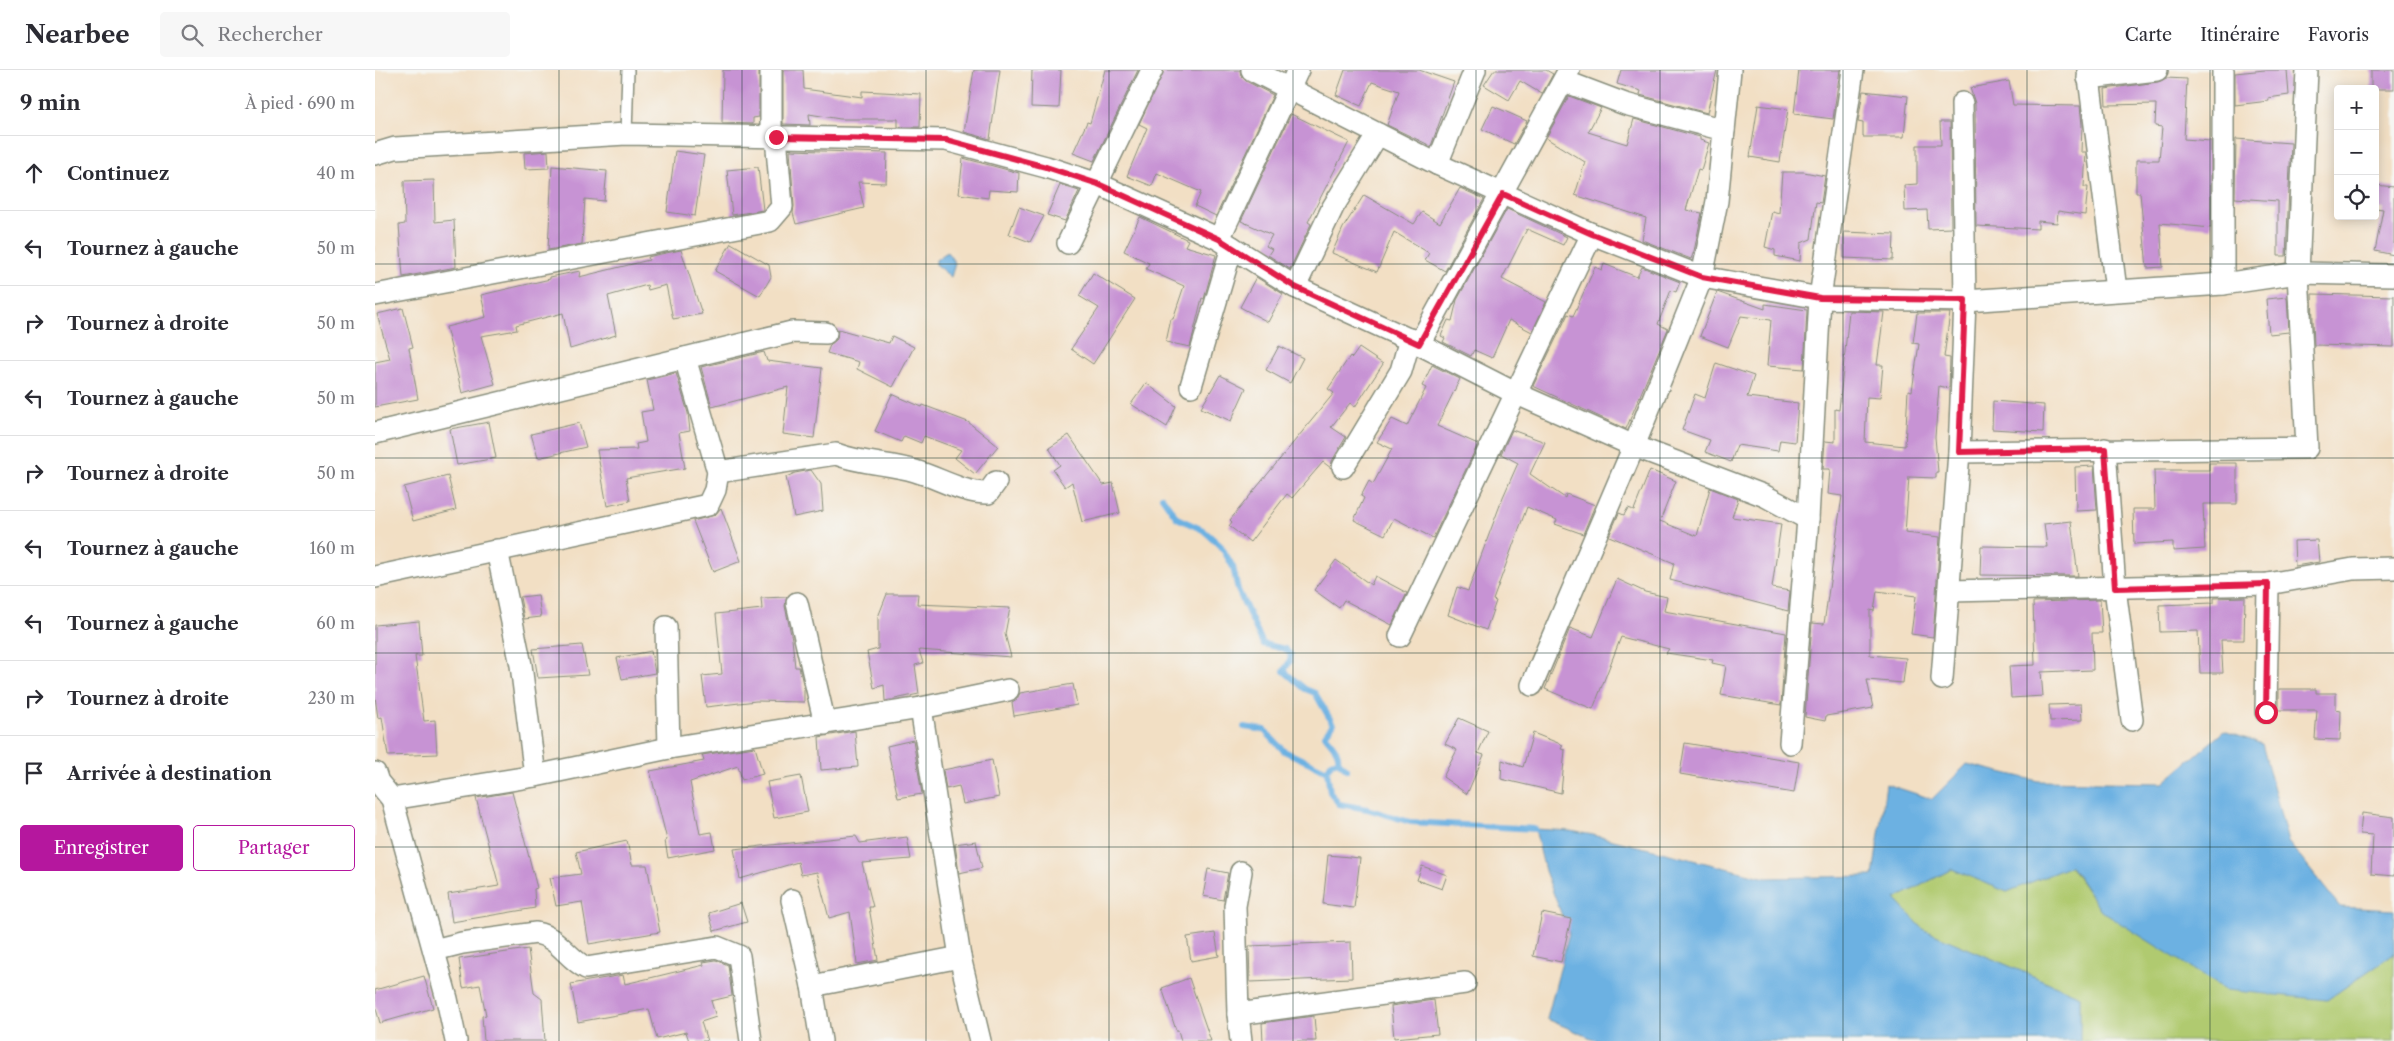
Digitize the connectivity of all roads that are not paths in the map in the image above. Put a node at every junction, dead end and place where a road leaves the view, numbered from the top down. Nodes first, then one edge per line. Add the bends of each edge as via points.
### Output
1 (628, 70) edge
2 (771, 70) edge
3 (1152, 70) edge
4 (1252, 70) edge
5 (1475, 70) edge
6 (1730, 70) edge
7 (1853, 70) edge
8 (2157, 70) edge
9 (2223, 70) edge
10 (2307, 70) edge
11 (2088, 74) edge
12 (1567, 75) edge
13 (1294, 79) edge
14 (1962, 103) dead end
15 (1724, 130) junction
16 (627, 134) junction
17 (1378, 134) junction
18 (774, 137) junction
19 (375, 154) edge
20 (1437, 164) junction
21 (1098, 184) junction
22 (1503, 194) junction
23 (1592, 234) junction
24 (1068, 243) dead end
25 (1225, 243) junction
26 (2299, 273) junction
27 (2394, 275) edge
28 (1702, 277) junction
29 (2223, 284) junction
30 (1295, 287) junction
31 (2116, 290) junction
32 (375, 295) edge
33 (1820, 298) junction
34 (1965, 300) junction
35 (826, 332) dead end
36 (1415, 341) junction
37 (685, 358) junction
38 (1191, 386) dead end
39 (1515, 393) junction
40 (375, 433) edge
41 (1635, 446) junction
42 (2105, 449) junction
43 (1959, 452) junction
44 (1343, 467) dead end
45 (718, 472) junction
46 (996, 482) dead end
47 (1808, 519) junction
48 (497, 550) junction
49 (2394, 568) edge
50 (375, 576) edge
51 (2268, 584) junction
52 (2115, 588) junction
53 (1949, 590) junction
54 (797, 603) dead end
55 (666, 627) dead end
56 (1399, 636) dead end
57 (1942, 679) dead end
58 (1532, 685) dead end
59 (1008, 690) dead end
60 (921, 708) junction
61 (2266, 712) dead end
62 (2132, 720) dead end
63 (825, 724) junction
64 (1790, 743) dead end
65 (669, 748) junction
66 (535, 776) junction
67 (376, 779) edge
68 (392, 799) junction
69 (1241, 872) dead end
70 (792, 900) dead end
71 (434, 950) junction
72 (961, 957) junction
73 (1465, 983) dead end
74 (812, 986) junction
75 (1238, 1014) junction
76 (456, 1041) edge
77 (751, 1041) edge
78 (821, 1041) edge
79 (980, 1041) edge
80 (1241, 1041) edge

1 - 16 lane
2 - 18 street
3 - 21 street
4 - 13 street
5 - 20 street
6 - 15 street
7 - 33 street
8 - 11 street
9 - 29 street
10 - 26 street
11 - 31 street
12 - 15 street via 1625,104
12 - 22 street
13 - 17 street
13 - 25 street
14 - 34 street
15 - 28 street via 1717,201
16 - 18 street
16 - 19 street via 395,148
17 - 20 street
17 - 30 street via 1333,208
18 - 21 street via 946,140
18 - 32 street via 782,208 770,221
20 - 22 street
21 - 24 street
21 - 25 street
22 - 23 street
22 - 36 street
23 - 28 street
23 - 39 street
25 - 30 street
25 - 38 street
26 - 27 street
26 - 29 street
26 - 42 street via 2307,448
28 - 33 street
28 - 41 street
29 - 31 street
30 - 36 street
31 - 34 street
33 - 34 street
33 - 47 street
34 - 43 street
35 - 37 street via 792,332
36 - 39 street
36 - 44 street
37 - 40 street
37 - 45 street
39 - 41 street
39 - 56 street
41 - 47 street via 1765,496
41 - 58 street
42 - 43 street
42 - 52 street
43 - 53 street
45 - 46 street via 836,454 854,461 914,470 976,493 988,493
45 - 48 street via 709,505
47 - 64 street
48 - 50 street
48 - 66 street via 521,665
49 - 51 street via 2353,569
51 - 52 street
51 - 61 street
52 - 53 street
52 - 62 street
53 - 57 street
54 - 63 street
55 - 65 street
59 - 60 street
60 - 63 street
60 - 72 street
63 - 65 street
65 - 66 street
66 - 68 street
67 - 68 street
68 - 71 street
69 - 75 street via 1235,906
70 - 74 street
71 - 76 street
71 - 77 street via 536,933 548,935 571,959 586,968 717,947 729,950 739,956
72 - 74 street
72 - 79 street
73 - 75 street
74 - 78 street
75 - 80 street

